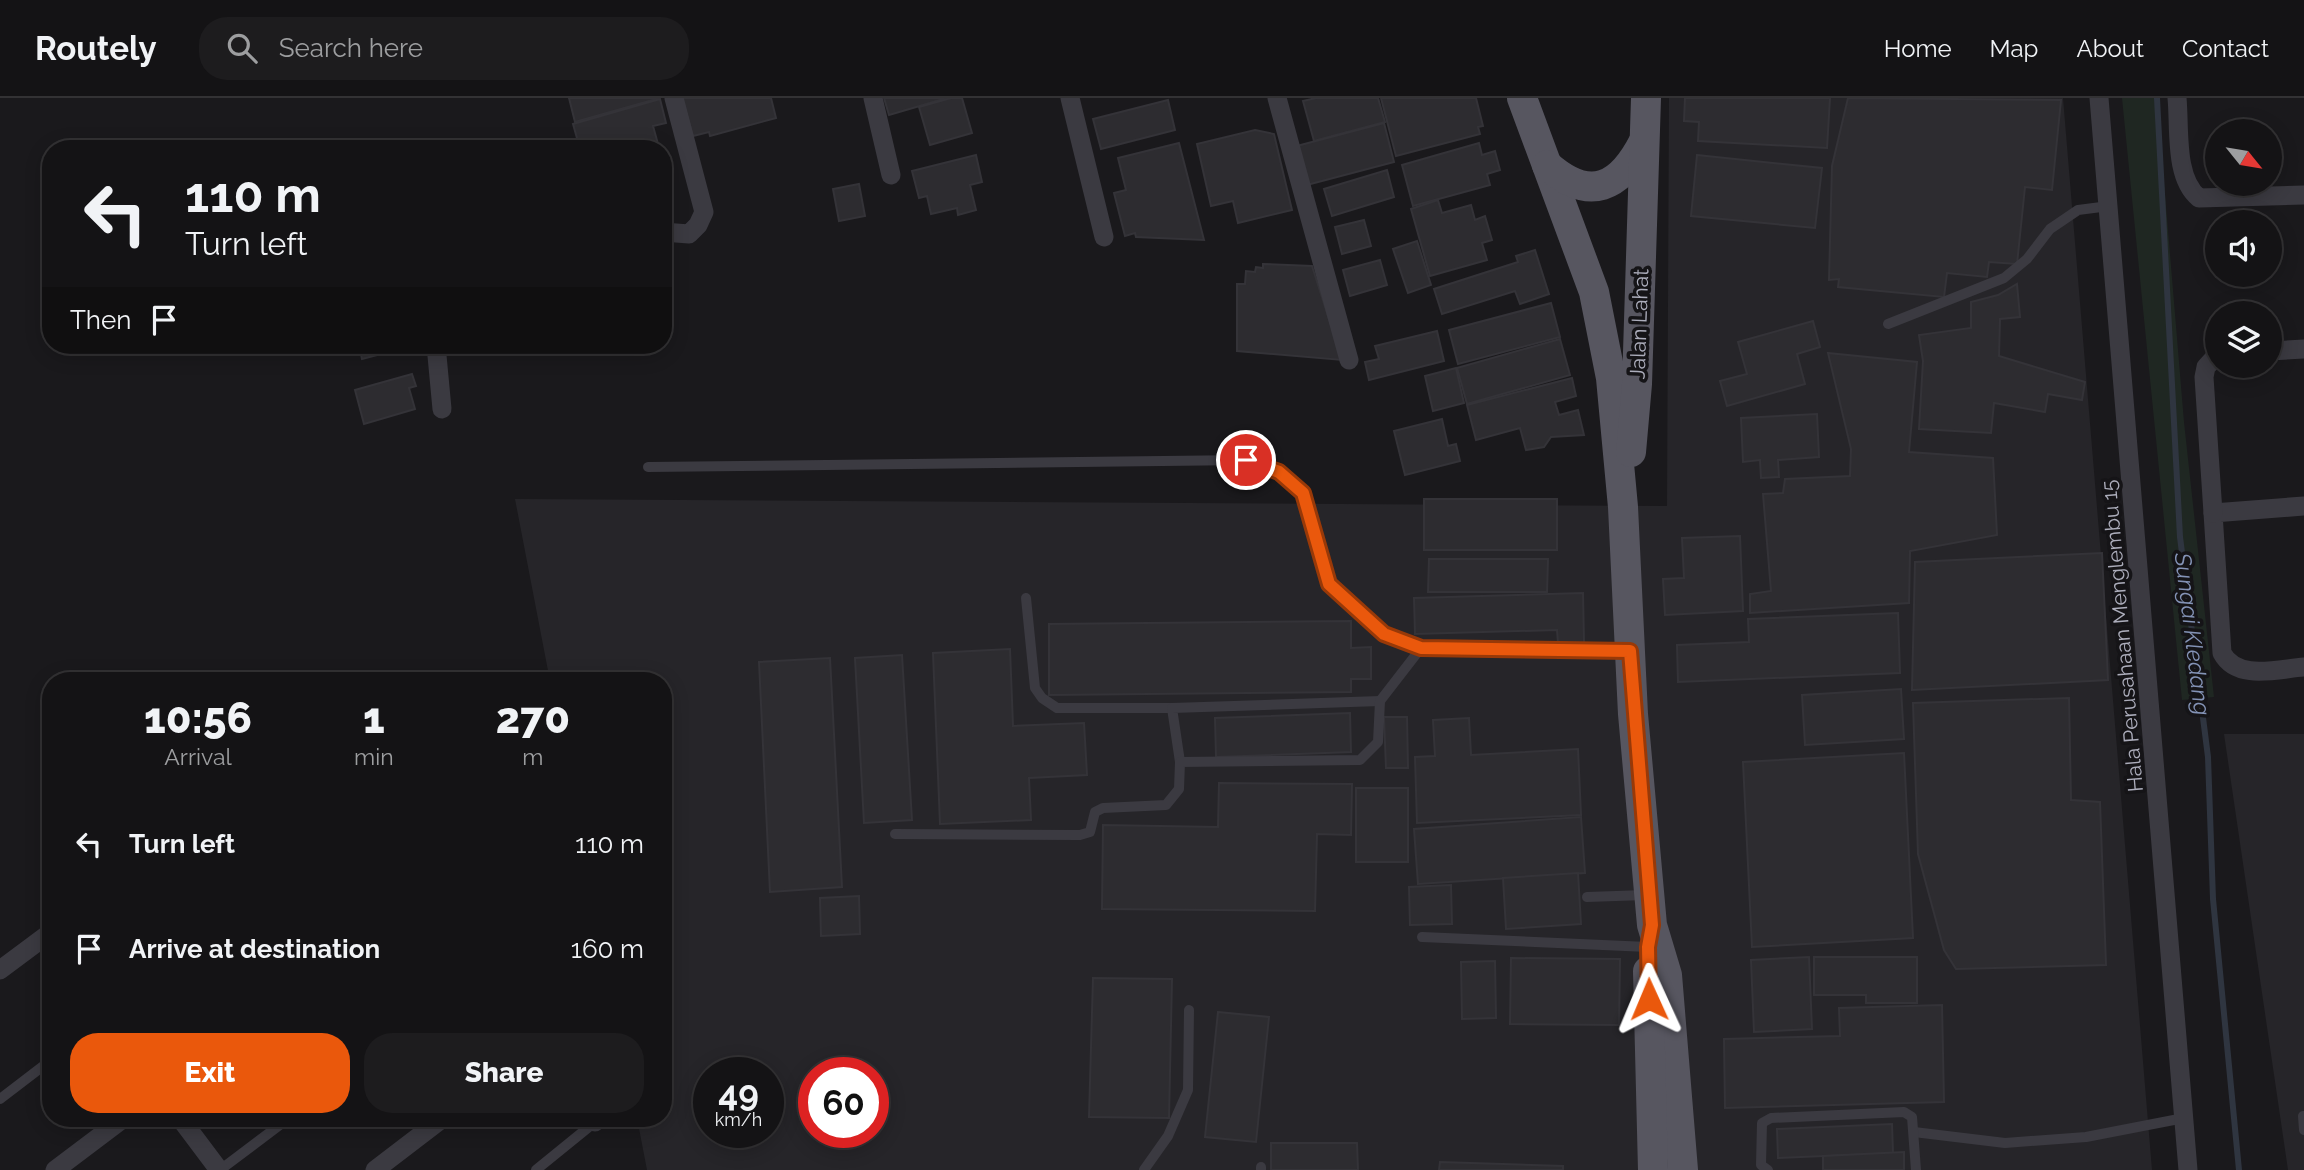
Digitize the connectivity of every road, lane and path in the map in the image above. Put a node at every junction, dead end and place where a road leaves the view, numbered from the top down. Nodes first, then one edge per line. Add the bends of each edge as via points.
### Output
1 (674, 98) edge
2 (873, 98) edge
3 (1070, 98) edge
4 (1278, 98) edge
5 (1522, 98) edge
6 (1646, 98) edge
7 (2099, 98) edge
8 (2177, 98) edge
9 (1645, 140) junction
10 (1547, 165) junction
11 (891, 175) dead end
12 (2304, 195) edge
13 (2110, 206) junction
14 (672, 233) edge
15 (1104, 237) dead end
16 (1888, 324) dead end
17 (2304, 349) edge
18 (2282, 350) edge
19 (437, 354) edge
20 (1349, 360) dead end
21 (2205, 372) edge
22 (442, 409) dead end
23 (648, 467) dead end
24 (2304, 506) edge
25 (1623, 507) junction
26 (2213, 513) junction
27 (1026, 598) dead end
28 (1421, 648) junction
29 (1630, 651) junction
30 (2304, 667) edge
31 (1380, 701) junction
32 (1172, 708) junction
33 (1181, 762) junction
34 (895, 834) dead end
35 (1649, 895) junction
36 (1587, 897) dead end
37 (1650, 936) junction
38 (1422, 937) dead end
39 (42, 939) edge
40 (0, 970) edge
41 (1189, 1010) dead end
42 (42, 1067) edge
43 (0, 1098) edge
44 (2303, 1116) edge
45 (2184, 1118) junction
46 (113, 1127) edge
47 (187, 1127) edge
48 (277, 1127) edge
49 (431, 1127) edge
50 (587, 1127) edge
51 (2304, 1129) edge
52 (1914, 1132) junction
53 (66, 1167) edge
54 (1904, 1167) dead end
55 (1916, 1168) edge
56 (220, 1170) edge
57 (375, 1170) edge
58 (536, 1170) edge
59 (1144, 1170) edge
60 (1653, 1170) edge
61 (1683, 1170) edge
62 (1768, 1170) edge
63 (2188, 1170) edge

1 - 14 street via 704,212 689,234
2 - 11 street
3 - 15 street
4 - 20 street
5 - 10 main road, Jalan Lahat
6 - 9 main road, Jalan Lahat
7 - 13 street, Hala Perusahaan Menglembu 15
8 - 12 street via 2184,176 2189,190 2199,198
9 - 10 main road via 1633,163 1616,180 1597,187 1564,180
9 - 25 main road, Jalan Lahat via 1637,384
10 - 25 main road, Jalan Lahat via 1594,292 1611,378
13 - 16 lane via 2078,210 2068,216 2004,278
13 - 45 street, Hala Perusahaan Menglembu 15
17 - 18 street
19 - 22 street
21 - 26 street
23 - 28 lane via 1246,460 1279,472 1303,493 1329,584 1384,634
24 - 26 street
25 - 29 main road, Jalan Lahat
26 - 30 street via 2222,653 2228,664 2237,670
27 - 32 lane via 1035,688 1042,698 1057,708
28 - 29 lane
28 - 31 lane
29 - 35 main road, Jalan Lahat
31 - 32 lane
31 - 33 lane via 1378,741 1360,760
32 - 33 lane
33 - 34 lane via 1180,789 1166,805 1103,808 1095,812 1090,832 1080,835
35 - 36 lane
35 - 37 main road, Jalan Lahat
37 - 38 lane
37 - 60 main road, Jalan Lahat
37 - 61 main road, Jalan Lahat via 1667,975
39 - 40 street
41 - 59 lane via 1188,1090 1168,1136
42 - 43 lane
44 - 51 lane
45 - 52 lane via 2086,1136 2005,1143
45 - 63 street, Hala Perusahaan Menglembu 15
46 - 53 street
47 - 56 street
48 - 56 lane
49 - 57 street
50 - 58 lane
52 - 55 lane
52 - 62 lane via 1912,1117 1904,1112 1771,1118 1762,1123 1761,1165
54 - 55 lane

